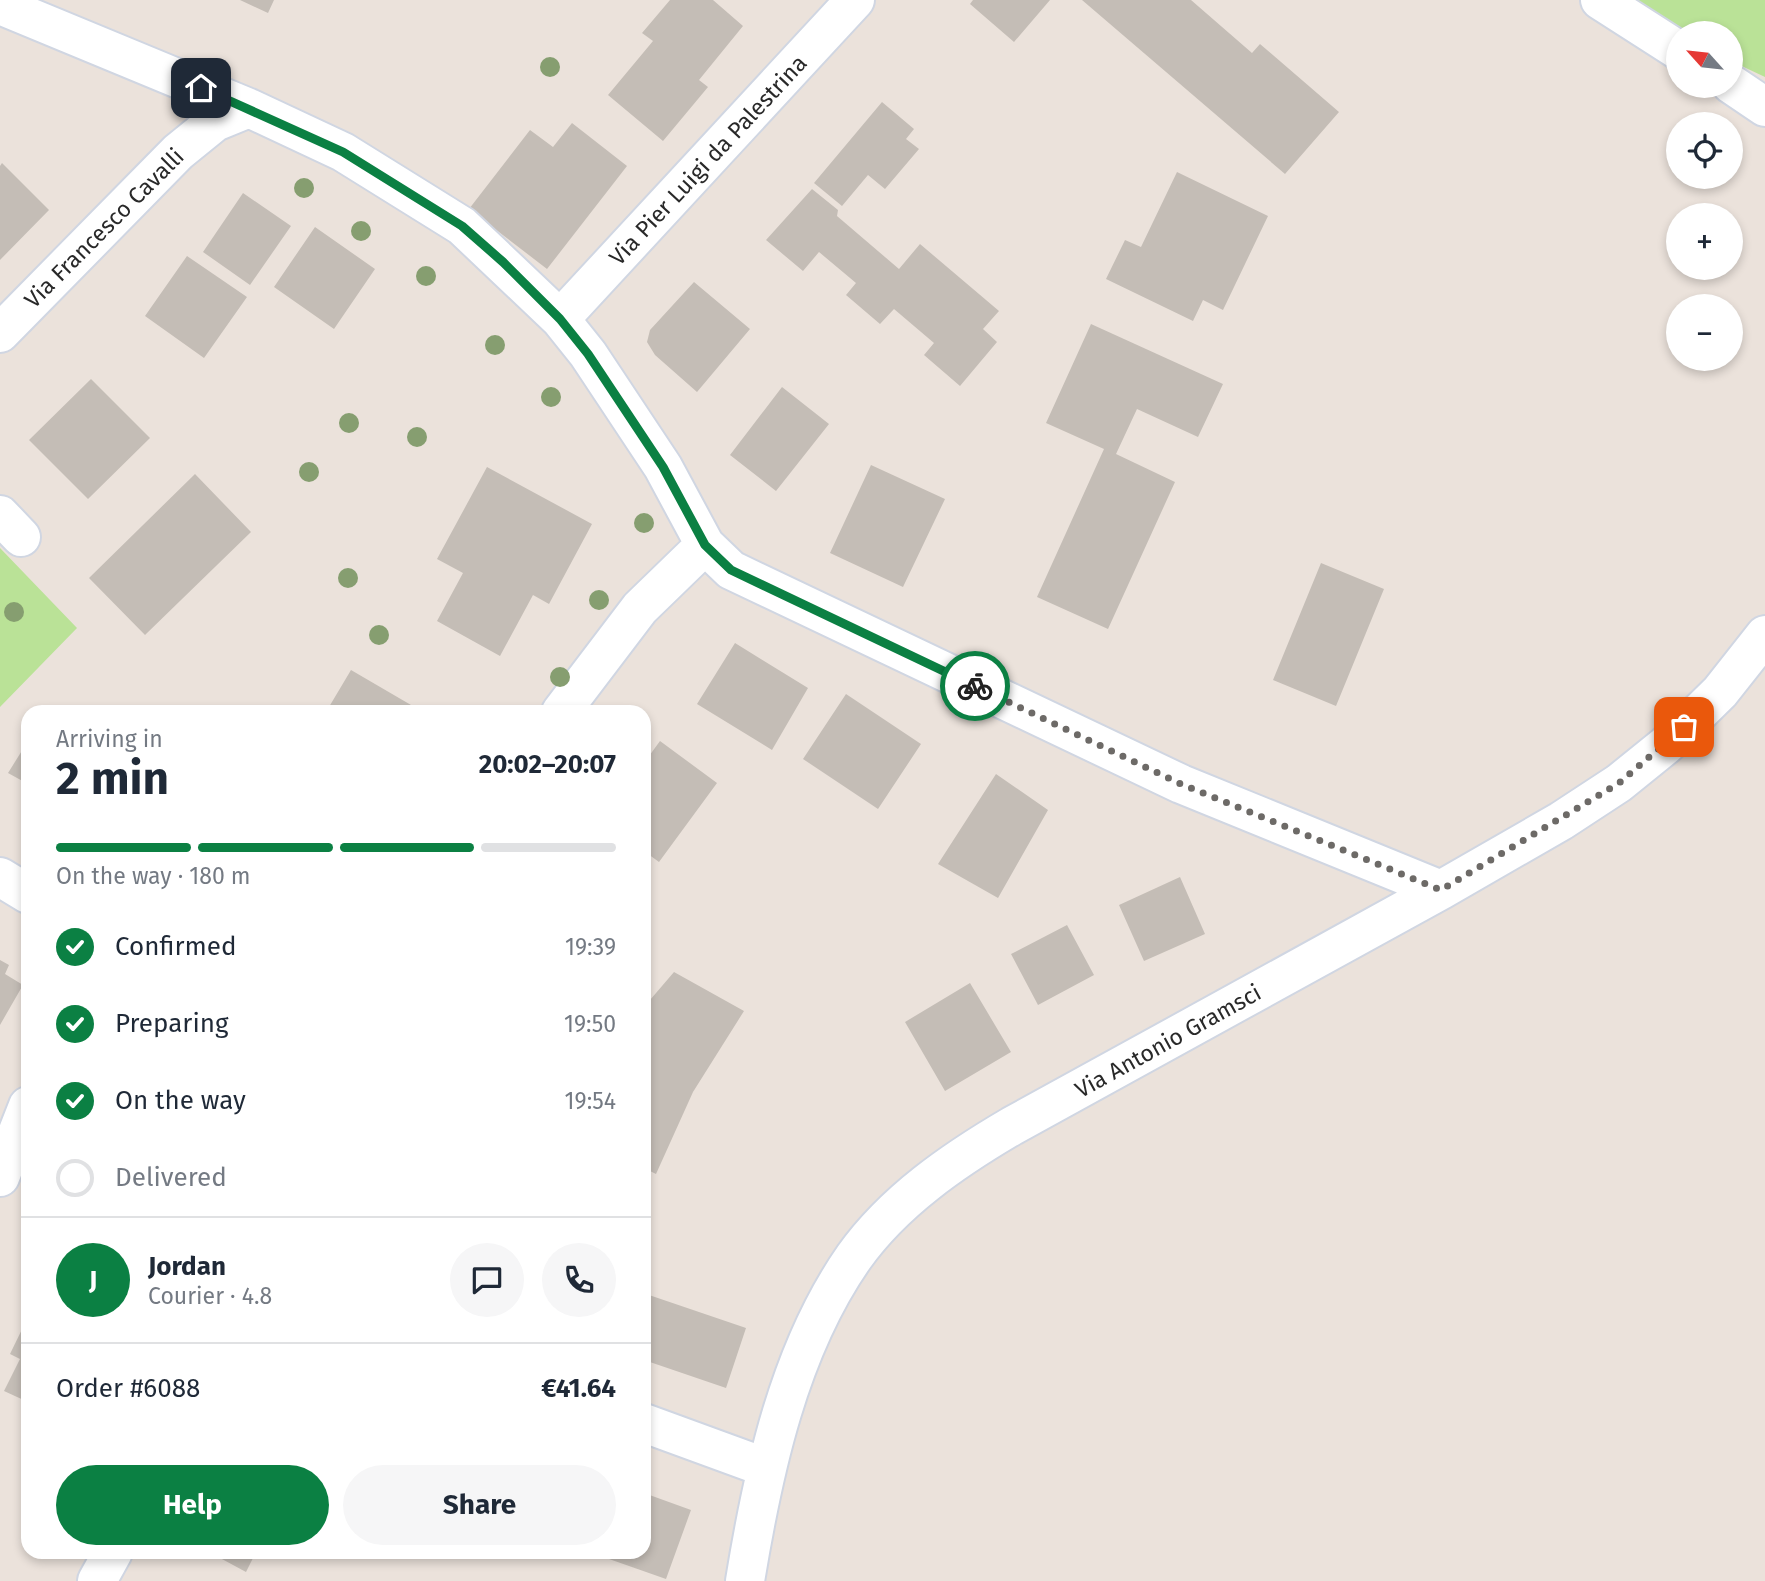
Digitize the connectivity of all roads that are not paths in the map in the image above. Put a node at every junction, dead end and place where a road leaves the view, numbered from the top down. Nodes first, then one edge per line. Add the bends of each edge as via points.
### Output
1 (855, 0) edge
2 (1600, 0) edge
3 (0, 5) edge
4 (1666, 42) edge
5 (1743, 88) edge
6 (1743, 91) edge
7 (1765, 97) edge
8 (1765, 107) edge
9 (249, 108) junction
10 (560, 319) junction
11 (0, 333) edge
12 (705, 545) junction
13 (1765, 635) edge
14 (566, 705) edge
15 (0, 877) edge
16 (21, 890) edge
17 (1441, 890) junction
18 (21, 1122) edge
19 (1, 1170) edge
20 (651, 1426) edge
21 (767, 1468) junction
22 (109, 1559) edge
23 (97, 1581) edge
24 (745, 1581) edge

1 - 10 street, Via Pier Luigi da Palestrina
2 - 4 street
3 - 9 street
5 - 7 street
6 - 8 street
9 - 10 street via 343,152 462,226
9 - 11 street, Via Francesco Cavalli via 215,122 178,152
10 - 12 street via 663,467
12 - 14 street via 640,608
12 - 17 street via 731,570 1181,784
13 - 17 street, Via Antonio Gramsci via 1720,692 1619,783
15 - 16 street
17 - 21 street, Via Antonio Gramsci via 1012,1126 929,1181 855,1255 827,1301
18 - 19 street
20 - 21 street
21 - 24 street, Via Antonio Gramsci
22 - 23 street

